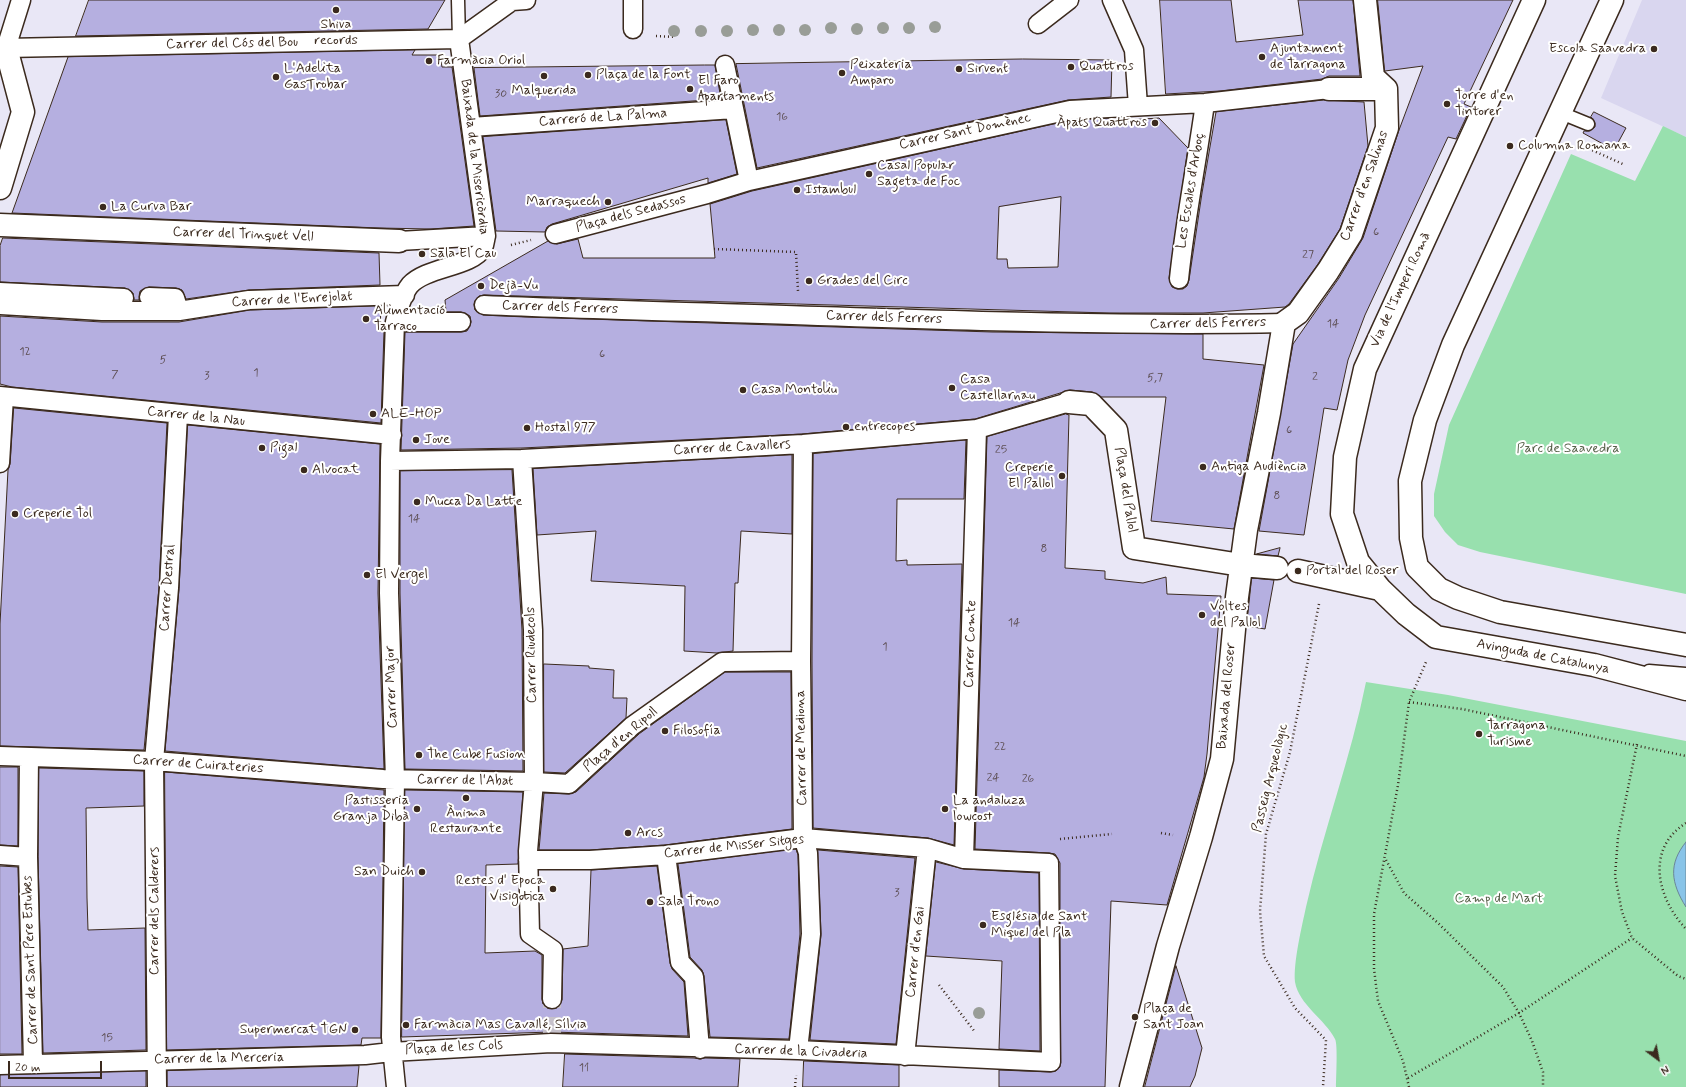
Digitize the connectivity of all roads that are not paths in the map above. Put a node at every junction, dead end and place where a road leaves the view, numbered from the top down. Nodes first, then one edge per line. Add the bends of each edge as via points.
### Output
1 (21, 0) edge
2 (458, 0) edge
3 (526, 0) edge
4 (633, 0) edge
5 (1069, 0) edge
6 (1112, 0) edge
7 (1365, 0) edge
8 (1534, 0) edge
9 (1612, 0) edge
10 (1038, 24) dead end
11 (633, 29) dead end
12 (459, 39) junction
13 (3, 53) edge
14 (725, 65) dead end
15 (1329, 89) joint
16 (1386, 89) junction
17 (1205, 103) junction
18 (1138, 106) junction
19 (734, 109) junction
20 (1561, 113) junction
21 (1588, 124) dead end
22 (471, 127) junction
23 (749, 181) junction
24 (0, 188) edge
25 (707, 194) joint
26 (0, 225) edge
27 (555, 234) road end
28 (486, 236) junction
29 (399, 241) joint
30 (1179, 279) dead end
31 (0, 292) edge
32 (405, 295) junction
33 (149, 296) dead end
34 (124, 298) dead end
35 (0, 305) edge
36 (484, 305) dead end
37 (179, 311) junction
38 (395, 322) junction
39 (461, 322) dead end
40 (1284, 324) junction
41 (2, 396) edge
42 (1069, 402) joint
43 (178, 415) junction
44 (977, 429) junction
45 (392, 435) junction
46 (803, 444) junction
47 (522, 459) junction
48 (390, 461) junction
49 (0, 463) edge
50 (1241, 565) junction
51 (1277, 568) dead end
52 (1298, 571) dead end
53 (1380, 589) junction
54 (1406, 614) joint
55 (1686, 645) edge
56 (801, 661) junction
57 (1594, 665) junction
58 (1686, 674) edge
59 (1686, 689) edge
60 (0, 756) edge
61 (29, 757) junction
62 (154, 761) junction
63 (395, 780) junction
64 (534, 782) junction
65 (803, 838) junction
66 (927, 848) junction
67 (0, 854) edge
68 (528, 855) junction
69 (666, 855) junction
70 (28, 857) junction
71 (964, 859) junction
72 (552, 999) tunnel mouth
73 (552, 1039) joint
74 (700, 1049) junction
75 (798, 1050) junction
76 (391, 1052) junction
77 (905, 1056) junction
78 (156, 1060) junction
79 (1052, 1062) joint
80 (34, 1063) junction
81 (0, 1065) edge
82 (157, 1087) edge
83 (396, 1087) edge
84 (1131, 1087) edge

1 - 13 street
2 - 12 lane
3 - 12 street via 512,1
4 - 11 street
5 - 10 street
6 - 18 street via 1134,50
7 - 16 street via 1373,77
8 - 53 street, Via de l'Imperi Romà via 1365,369 1346,457 1342,514 1358,562
9 - 20 street
12 - 13 street, Carrer del Cós del Bou
12 - 22 street, Baixada de la Misericòrdia
13 - 24 street via 23,112
14 - 19 street
15 - 16 street
15 - 17 street
16 - 40 street, Carrer d'en Salinas via 1388,128 1350,234 1298,313
17 - 18 street, Carrer Sant Domènec
17 - 30 street, Les Escales d'Arboç via 1195,174 1184,226
18 - 23 street, Carrer Sant Domènec via 1070,110
19 - 22 street, Carreró de La Palma
19 - 23 street
20 - 21 lane
20 - 55 street via 1453,345 1425,420 1410,480 1411,538 1417,567 1439,589 1500,612
22 - 28 street, Baixada de la Misericòrdia
23 - 25 street, Carrer Sant Domènec
25 - 27 street, Plaça dels Sedassos
26 - 29 street, Carrer del Trinquet Vell
28 - 29 street, Carrer del Trinquet Vell
28 - 32 street, Baixada de la Misericòrdia via 483,248 477,254 422,277 410,285
31 - 34 street
32 - 37 street, Carrer de l'Enrejolat via 249,300
32 - 38 street, Baixada de la Misericòrdia
33 - 37 street via 175,298
35 - 37 street, Carrer de l'Enrejolat via 102,311
36 - 40 street, Carrer dels Ferrers via 1058,324
38 - 39 street
38 - 45 street, Carrer Major
40 - 50 street, Baixada del Roser
41 - 43 street, Carrer de la Nau
41 - 49 street
42 - 44 street, Carrer de Cavallers
42 - 50 street, Plaça del Pallol via 1091,404 1116,430 1134,548
43 - 45 street, Carrer de la Nau
43 - 62 street, Carrer Destral via 169,588
44 - 46 street, Carrer de Cavallers
44 - 71 street, Carrer Comte
45 - 48 street, Carrer Major
46 - 47 street, Carrer de Cavallers
46 - 56 street, Carrer de Mediona
47 - 48 street, Carrer de Cavallers
47 - 64 street, Carrer Riudecols via 533,630
48 - 63 street, Carrer Major via 389,593
50 - 51 street
50 - 84 street, Baixada del Roser via 1222,759 1168,946
52 - 53 street
53 - 54 street, Via de l'Imperi Romà
54 - 57 street, Avinguda de Catalunya via 1436,636
56 - 64 street, Plaça d'en Ripoll via 722,662 632,726 568,784
56 - 65 street, Carrer de Mediona
57 - 58 lane
57 - 59 street, Avinguda de Catalunya
60 - 61 street, Carrer de Cuirateries
61 - 62 street, Carrer de Cuirateries
61 - 70 street, Carrer de Sant Pere Estubes
62 - 63 street, Carrer de Cuirateries
62 - 78 street, Carrer dels Calderers
63 - 64 street, Carrer de l'Abat
63 - 76 street, Carrer Major
64 - 68 street, Carrer Riudecols
65 - 66 street, Carrer de Misser Sitges
65 - 69 street, Carrer de Misser Sitges
65 - 75 street, Carrer de Mediona via 808,853 811,934
66 - 71 street, Carrer de Misser Sitges
66 - 77 street, Carrer d'en Gai
67 - 70 street, Carrer de Sant Pere Estubes
68 - 69 street, Carrer de Misser Sitges via 590,860
68 - 72 street, Carrer Riudecols via 530,934 552,950
69 - 74 street via 680,962 694,977
70 - 80 street, Carrer de Sant Pere Estubes
71 - 79 street, Carrer de Misser Sitges via 1049,863
73 - 74 street, Carrer de la Civaderia
73 - 76 street, Plaça de les Cols
74 - 75 street, Carrer de la Civaderia
75 - 77 street, Carrer de la Civaderia
76 - 78 street, Carrer de la Merceria via 365,1055
76 - 83 street, Plaça de les Cols
77 - 79 street, Carrer de la Civaderia
78 - 80 street, Carrer de la Merceria
78 - 82 street, Carrer dels Calderers
80 - 81 street, Carrer de la Merceria

